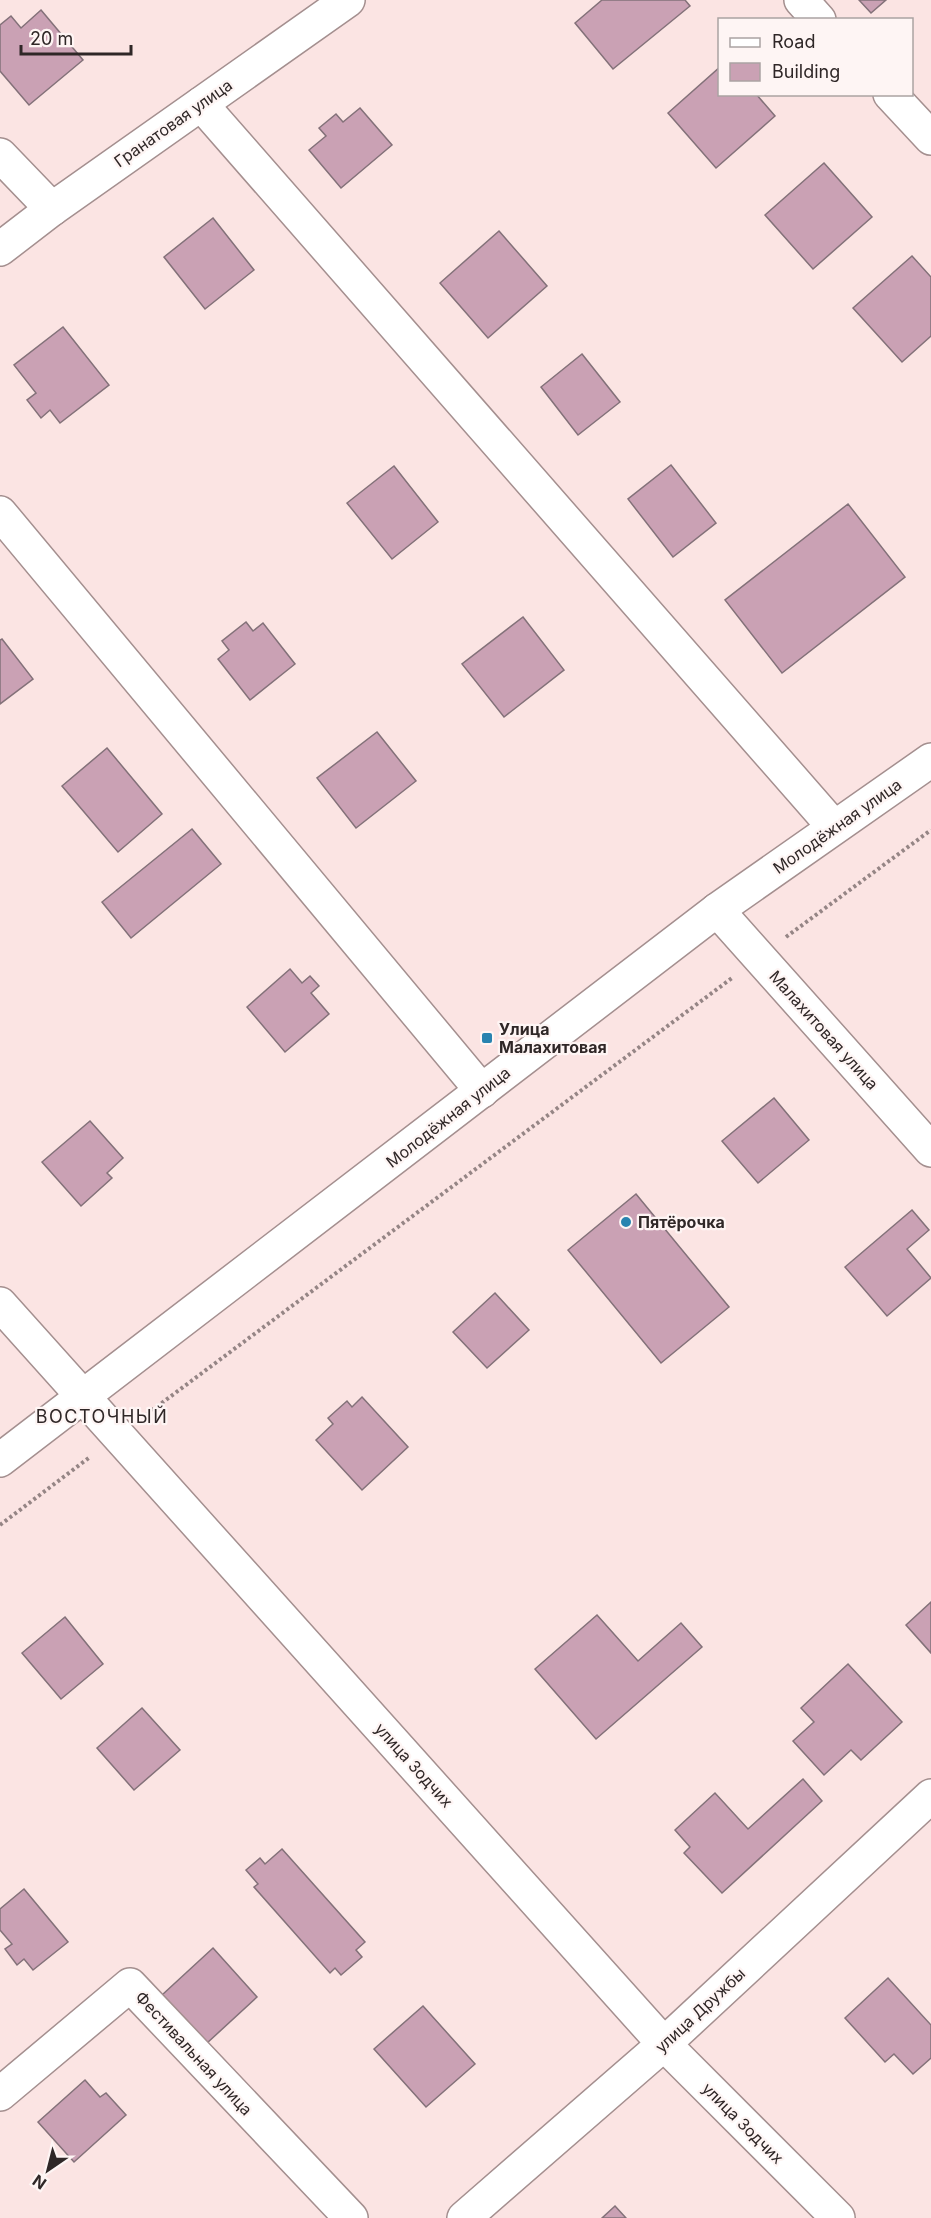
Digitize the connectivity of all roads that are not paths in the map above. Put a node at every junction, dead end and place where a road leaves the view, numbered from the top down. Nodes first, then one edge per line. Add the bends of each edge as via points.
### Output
1 (348, 0) edge
2 (801, 0) edge
3 (817, 18) edge
4 (892, 96) edge
5 (201, 104) junction
6 (931, 138) edge
7 (0, 155) edge
8 (52, 209) junction
9 (0, 249) edge
10 (0, 513) edge
11 (931, 760) edge
12 (834, 828) junction
13 (717, 910) junction
14 (482, 1091) junction
15 (931, 1150) edge
16 (0, 1304) edge
17 (85, 1397) junction
18 (0, 1460) edge
19 (931, 1796) edge
20 (664, 2044) junction
21 (0, 2094) edge
22 (351, 2218) edge
23 (464, 2218) edge
24 (838, 2218) edge

1 - 5 street, Гранатовая улица
2 - 3 street
4 - 6 street
5 - 8 street, Гранатовая улица
5 - 12 street
7 - 8 street
8 - 9 street, Гранатовая улица
10 - 14 street
11 - 12 street, Молодёжная улица
12 - 13 street, Молодёжная улица
13 - 14 street, Молодёжная улица
13 - 15 street, Малахитовая улица
14 - 17 street, Молодёжная улица
16 - 17 street, улица Зодчих
17 - 18 street, Молодёжная улица
17 - 20 street, улица Зодчих
19 - 20 street, улица Дружбы
20 - 23 street, улица Дружбы
20 - 24 street, улица Зодчих
21 - 22 street, Фестивальная улица via 130,1985

